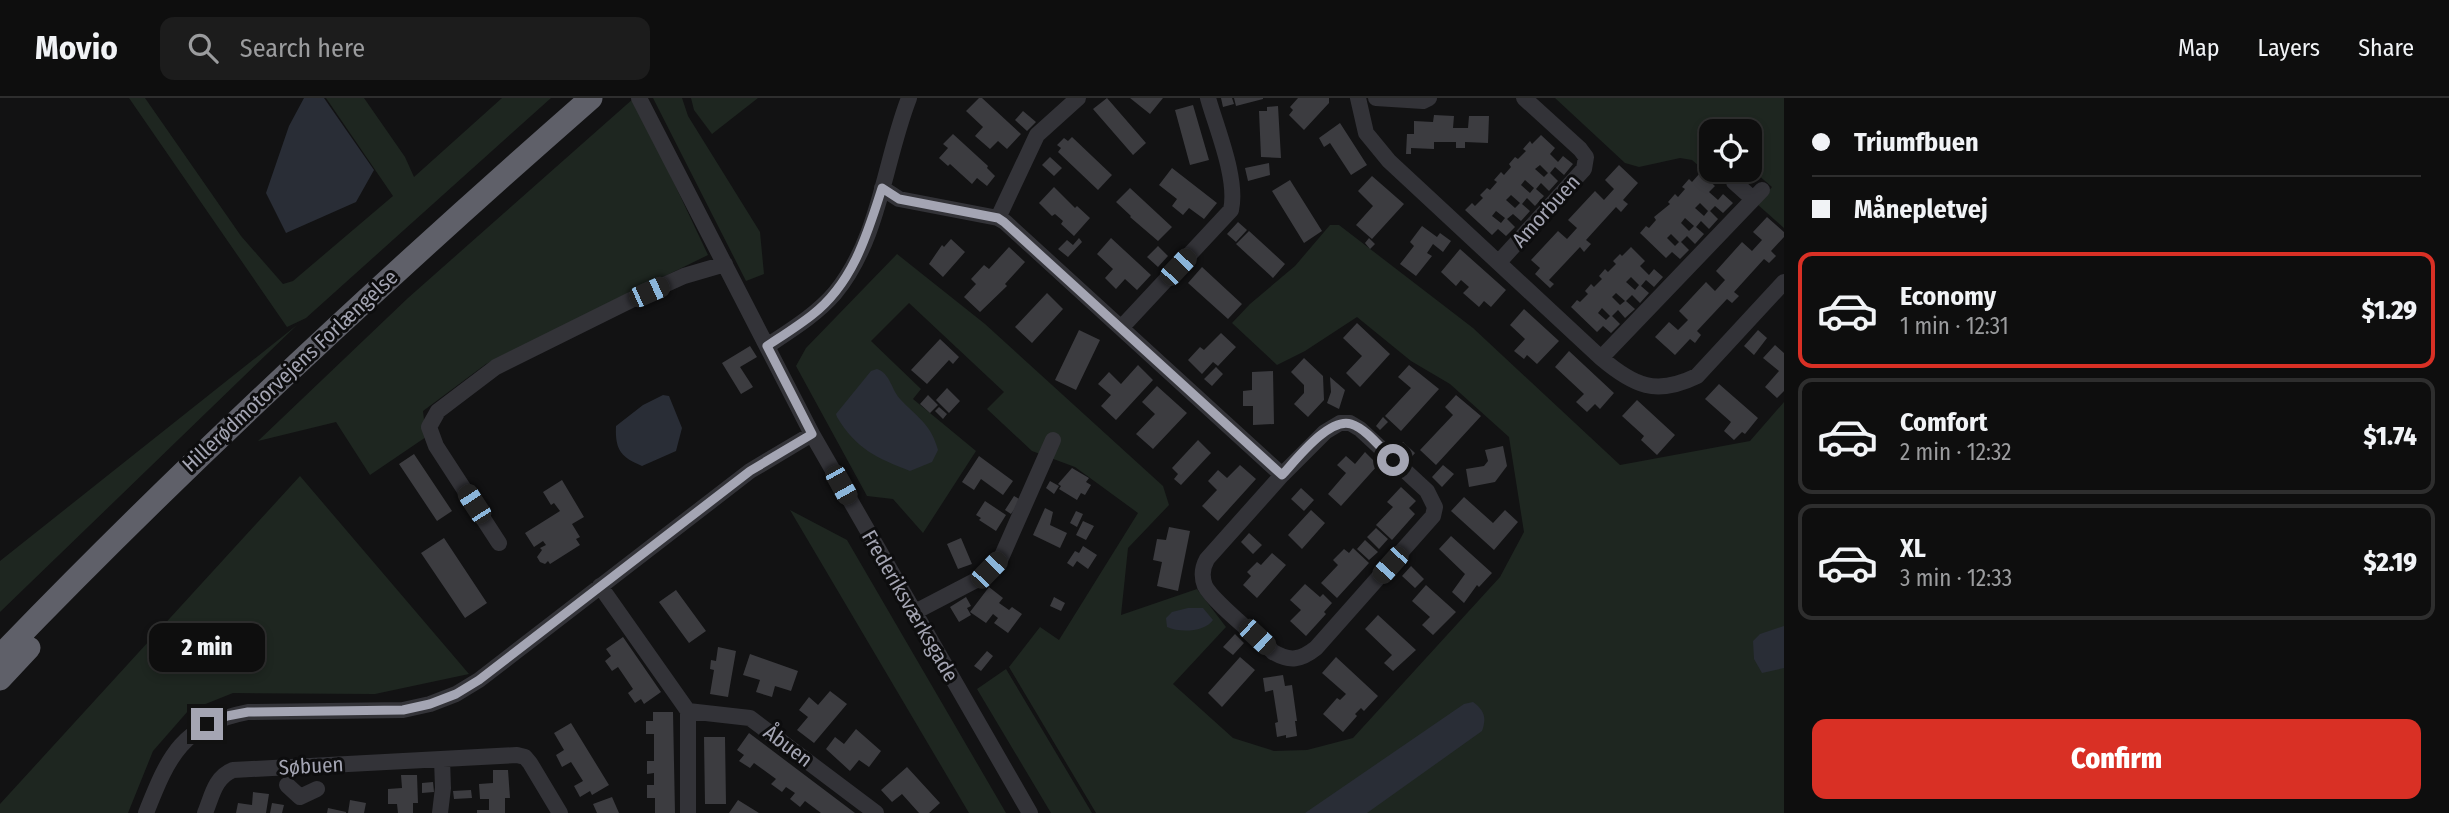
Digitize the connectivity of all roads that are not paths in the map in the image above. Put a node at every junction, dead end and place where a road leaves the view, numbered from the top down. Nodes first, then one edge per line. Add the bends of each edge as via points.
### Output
1 (592, 98) edge
2 (639, 98) edge
3 (909, 98) edge
4 (1078, 98) edge
5 (1208, 98) edge
6 (1358, 98) edge
7 (1376, 98) edge
8 (1429, 98) edge
9 (1524, 98) edge
10 (1734, 182) dead end
11 (882, 188) junction
12 (998, 218) junction
13 (1499, 262) junction
14 (725, 264) junction
15 (1784, 282) edge
16 (1121, 328) junction
17 (767, 346) junction
18 (1601, 358) junction
19 (812, 434) junction
20 (1053, 440) dead end
21 (1282, 475) junction
22 (499, 543) dead end
23 (99, 553) junction
24 (600, 586) junction
25 (913, 613) junction
26 (0, 656) edge
27 (0, 679) edge
28 (688, 711) junction
29 (442, 759) junction
30 (286, 785) dead end
31 (317, 789) dead end
32 (300, 797) junction
33 (146, 813) edge
34 (205, 813) edge
35 (294, 813) edge
36 (440, 813) edge
37 (560, 813) edge
38 (688, 813) edge
39 (876, 813) edge
40 (1030, 813) edge

1 - 23 highway, Hillerødmotorvejens Forlængelse via 401,266
2 - 14 street, Frederiksværksgade
3 - 11 street
4 - 12 street via 1037,135
5 - 16 street via 1232,182 1231,210
6 - 13 street, Amorbuen via 1366,132 1376,148
7 - 8 street
9 - 13 street, Amorbuen via 1586,157 1584,169
10 - 18 street via 1757,195
11 - 12 street via 899,199
11 - 17 street via 863,246 834,294 814,314
12 - 16 street
13 - 18 street, Amorbuen
14 - 17 street, Frederiksværksgade
14 - 22 street via 684,276 496,367 438,411 429,427 436,446
15 - 18 street, Amorbuen via 1698,376 1682,383 1664,388 1642,386
16 - 21 street
17 - 19 street, Frederiksværksgade
19 - 24 street via 750,471
19 - 25 street, Frederiksværksgade
20 - 25 street via 1001,558 984,576
21 - 21 street via 1331,426 1350,424 1427,491 1435,507 1428,524 1316,648 1291,660 1273,652 1210,593 1202,577 1207,559
23 - 26 highway, Hillerødmotorvejens Forlængelse
23 - 27 highway via 68,606
24 - 28 street
24 - 33 street via 479,680 430,704 403,710 248,712 207,724 174,752
25 - 40 street, Frederiksværksgade
28 - 38 street
28 - 39 street, Åbuen via 750,718
29 - 34 street, Søbuen via 233,770 217,782
29 - 36 street
29 - 37 street, Søbuen via 525,757
30 - 32 street, Søbuen
31 - 32 street, Søbuen
32 - 35 street, Søbuen

